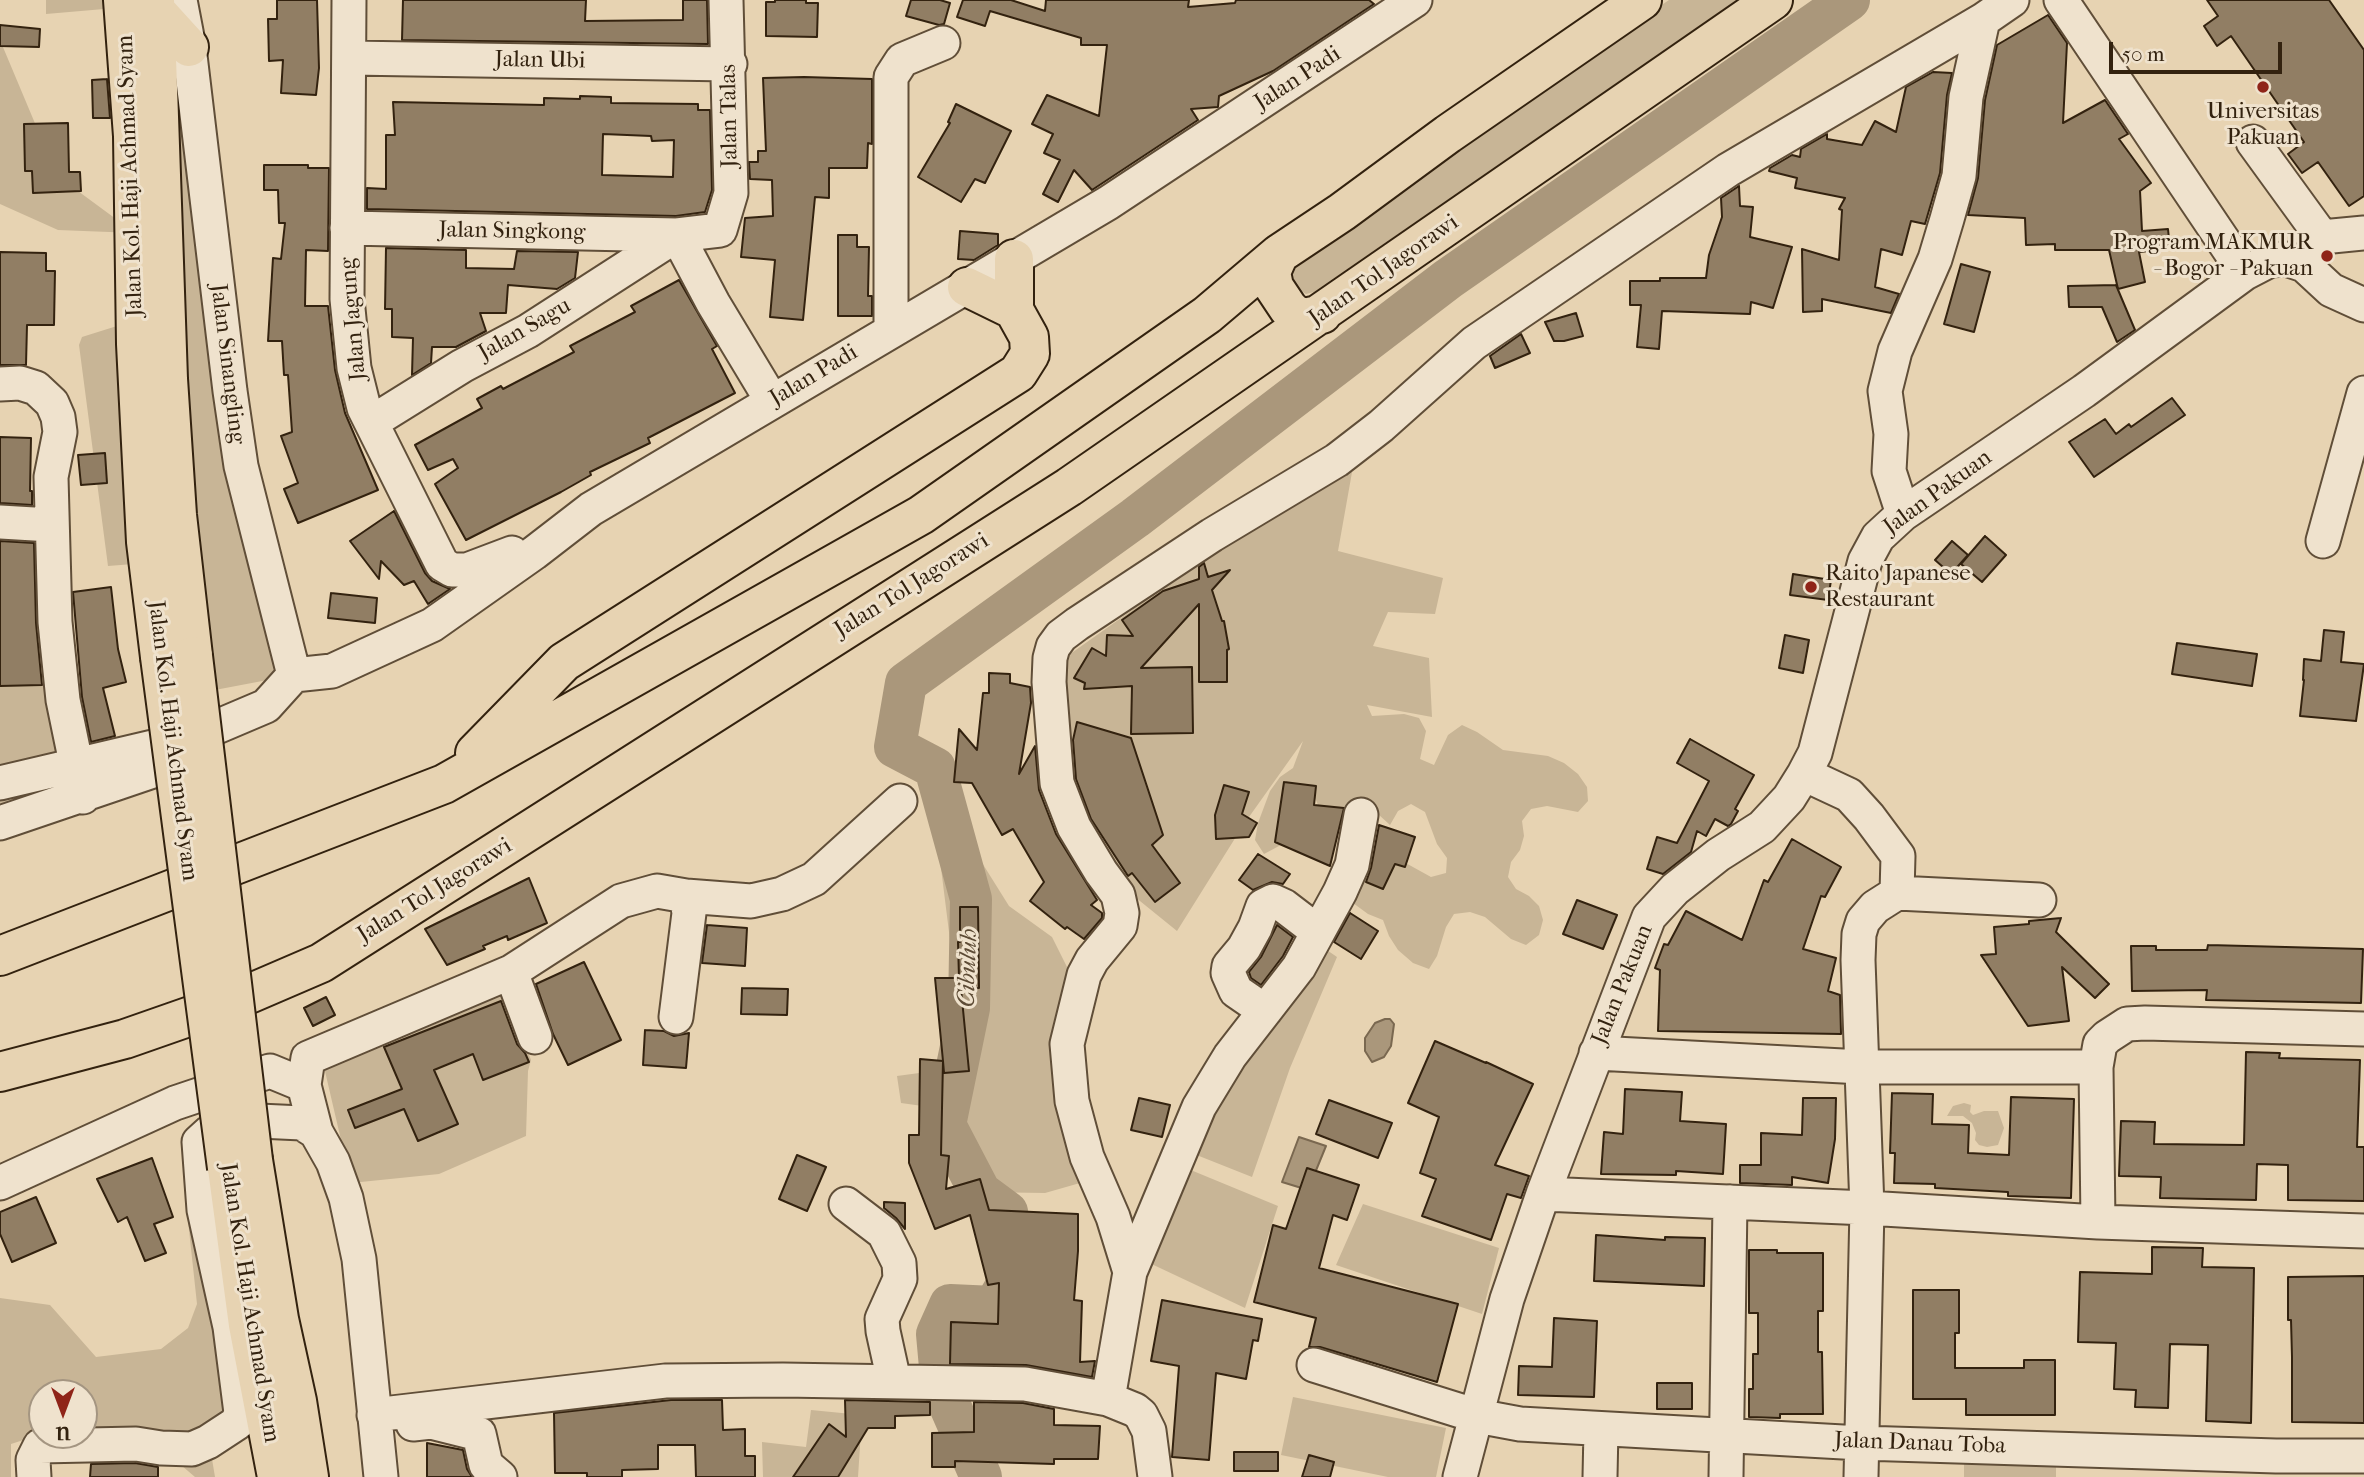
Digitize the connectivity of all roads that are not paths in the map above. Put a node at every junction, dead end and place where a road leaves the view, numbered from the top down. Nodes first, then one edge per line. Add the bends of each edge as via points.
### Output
1 (349, 0) edge
2 (726, 0) edge
3 (1415, 0) edge
4 (1642, 0) edge
5 (1773, 0) edge
6 (2011, 0) edge
7 (152, 2) edge
8 (2068, 3) edge
9 (1983, 20) junction
10 (943, 43) dead end
11 (173, 49) junction
12 (350, 58) junction
13 (730, 64) junction
14 (2253, 142) dead end
15 (347, 228) junction
16 (720, 230) junction
17 (2364, 233) edge
18 (677, 236) junction
19 (2322, 237) junction
20 (1279, 254) junction
21 (1014, 259) junction
22 (2304, 265) junction
23 (2245, 273) junction
24 (967, 287) junction
25 (713, 303) junction
26 (2364, 305) edge
27 (1014, 310) junction
28 (1322, 314) junction
29 (891, 330) junction
30 (0, 384) edge
31 (2364, 393) edge
32 (772, 401) junction
33 (372, 422) junction
34 (1903, 513) junction
35 (0, 522) edge
36 (51, 525) junction
37 (2323, 541) dead end
38 (534, 553) junction
39 (176, 656) junction
40 (294, 675) junction
41 (201, 733) junction
42 (75, 763) junction
43 (1804, 774) junction
44 (0, 783) edge
45 (444, 784) junction
46 (83, 797) junction
47 (900, 802) dead end
48 (1361, 815) dead end
49 (0, 823) edge
50 (1897, 893) junction
51 (686, 896) junction
52 (2039, 900) dead end
53 (1318, 932) junction
54 (0, 956) edge
55 (511, 972) junction
56 (1265, 1011) junction
57 (676, 1017) dead end
58 (2364, 1029) edge
59 (535, 1037) dead end
60 (1596, 1054) junction
61 (1862, 1066) junction
62 (2096, 1067) junction
63 (0, 1072) edge
64 (304, 1084) junction
65 (316, 1132) junction
66 (240, 1164) junction
67 (0, 1183) edge
68 (1544, 1194) junction
69 (1730, 1202) junction
70 (846, 1204) dead end
71 (1867, 1208) junction
72 (2098, 1222) junction
73 (2364, 1231) edge
74 (1130, 1272) junction
75 (1314, 1365) dead end
76 (896, 1381) junction
77 (1108, 1399) junction
78 (1477, 1416) junction
79 (375, 1421) junction
80 (1601, 1429) junction
81 (1727, 1436) junction
82 (1861, 1443) junction
83 (2364, 1456) edge
84 (2067, 1462) edge
85 (2276, 1467) edge
86 (34, 1477) edge
87 (277, 1477) edge
88 (309, 1477) edge
89 (381, 1477) edge
90 (500, 1477) edge
91 (1155, 1477) edge
92 (1460, 1477) edge
93 (1600, 1477) edge
94 (1727, 1477) edge
95 (1861, 1477) edge

1 - 12 street, Jalan Jagung
2 - 13 street, Jalan Talas
3 - 21 street, Jalan Padi via 1108,203
4 - 20 main road
5 - 28 main road, Jalan Tol Jagorawi
6 - 9 street
7 - 11 main road, Jalan Kol. Haji Achmad Syam
7 - 39 main road, Jalan Kol. Haji Achmad Syam via 133,136 136,344 144,506
8 - 23 street
9 - 34 street via 1948,219 1895,351 1885,391 1891,434 1889,471
9 - 74 street via 1728,170 1474,343 1337,460 1212,535 1060,636 1050,658 1049,682 1057,783 1074,827 1118,895 1122,913 1120,926 1084,975 1068,1044 1072,1101 1087,1157
10 - 29 street via 902,60 891,77
11 - 39 main road, Jalan Kol. Haji Achmad Syam via 168,379 177,515
11 - 40 street, Jalan Sinangling via 241,466
12 - 13 street, Jalan Ubi
12 - 15 street, Jalan Jagung
13 - 16 street, Jalan Talas via 731,193
14 - 19 street
15 - 18 street, Jalan Singkong
15 - 33 street, Jalan Jagung via 347,299 354,368 363,408
16 - 18 street
16 - 25 street, Jalan Talas
17 - 19 street
18 - 25 street
18 - 33 street, Jalan Sagu via 528,331
19 - 22 street
20 - 28 main road via 1271,272 1274,287 1288,308 1304,318
20 - 45 main road via 1207,315 921,515
21 - 24 street, Jalan Padi
21 - 27 main road
22 - 23 street, Jalan Pakuan via 2270,260
22 - 26 street via 2331,290
23 - 34 street, Jalan Pakuan via 2084,391
24 - 27 main road
24 - 29 street, Jalan Padi
25 - 32 street
27 - 45 main road via 1029,337 1030,354 1018,373 564,662
28 - 63 main road, Jalan Tol Jagorawi via 1069,487 321,963 228,1003 125,1039
29 - 32 street, Jalan Padi
30 - 36 street via 37,388 58,417
31 - 37 street
32 - 38 street, Jalan Padi via 591,509
33 - 38 street, Jalan Jagung via 442,564 452,570 467,570 510,553
34 - 43 street, Jalan Pakuan via 1878,537 1865,561 1815,753
35 - 36 street
36 - 42 street via 62,692
38 - 40 street, Jalan Padi via 432,625 332,671
39 - 66 main road, Jalan Kol. Haji Achmad Syam, bridge
40 - 41 street via 266,706
41 - 42 street
41 - 46 street via 153,771
42 - 44 street
42 - 46 street
43 - 50 street via 1849,795 1883,835 1898,856
43 - 60 street, Jalan Pakuan via 1762,827 1675,889 1649,917
45 - 54 main road
46 - 49 street
47 - 51 street via 814,879 782,894 751,901
48 - 53 street via 1352,865
50 - 52 street
50 - 61 street via 1868,913 1859,934
51 - 55 street via 657,891 621,901
51 - 57 street via 689,913
53 - 56 street via 1299,967
53 - 56 street via 1284,906 1273,901 1263,906 1228,974 1236,991
55 - 59 street
55 - 64 street via 308,1058
56 - 74 street via 1230,1056 1199,1108
58 - 62 street via 2127,1024 2100,1044
60 - 61 street
60 - 68 street, Jalan Pakuan
61 - 62 street
61 - 71 street
62 - 72 street
64 - 65 street
64 - 67 street via 270,1072 195,1096
65 - 79 street via 346,1198 359,1259
65 - 86 street via 302,1123 259,1121 210,1132 199,1142 204,1210 230,1327 241,1413 237,1423 192,1449 136,1444 40,1446 33,1460
66 - 87 main road, Jalan Kol. Haji Achmad Syam via 248,1325
66 - 88 main road, Jalan Kol. Haji Achmad Syam via 279,1319
68 - 69 street
68 - 78 street, Jalan Pakuan via 1507,1299
69 - 71 street
69 - 81 street
70 - 76 street via 884,1234 899,1263 900,1279 883,1318
71 - 72 street
71 - 82 street
72 - 73 street
74 - 77 street
75 - 78 street, Jalan Danau Toba
76 - 77 street via 1025,1384
76 - 79 street via 665,1381
77 - 91 street via 1141,1415 1149,1431
78 - 80 street, Jalan Danau Toba
78 - 92 street, Jalan Pakuan
79 - 89 street
79 - 90 street via 430,1422 479,1434 486,1465
80 - 81 street, Jalan Danau Toba
80 - 93 street
81 - 82 street, Jalan Danau Toba
81 - 94 street
82 - 84 street, Jalan Danau Toba
82 - 95 street
83 - 85 street, Jalan Danau Toba
84 - 85 street, Jalan Danau Toba

